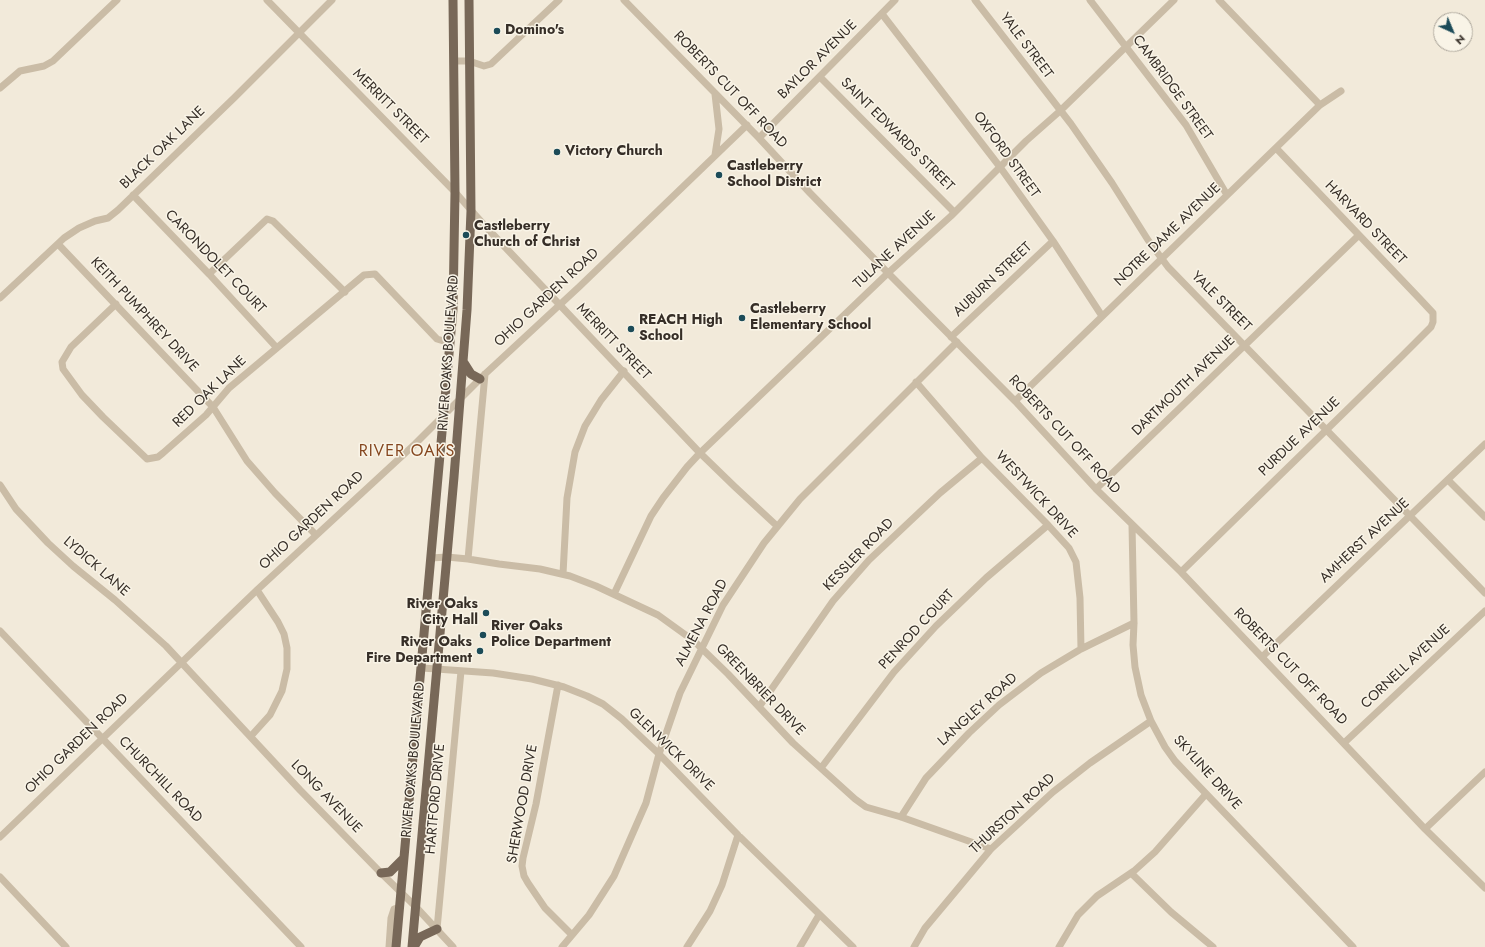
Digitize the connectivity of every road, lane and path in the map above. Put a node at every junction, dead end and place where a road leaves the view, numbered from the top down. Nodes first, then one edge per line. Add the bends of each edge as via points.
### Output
1 (117, 0) edge
2 (268, 0) edge
3 (332, 0) edge
4 (453, 0) edge
5 (469, 0) edge
6 (559, 0) edge
7 (624, 0) edge
8 (895, 0) edge
9 (975, 0) edge
10 (1090, 0) edge
11 (1174, 0) edge
12 (1219, 0) edge
13 (882, 14) junction
14 (299, 33) junction
15 (1126, 47) junction
16 (454, 61) junction
17 (469, 61) junction
18 (820, 77) junction
19 (0, 88) edge
20 (1341, 91) dead end
21 (715, 94) junction
22 (1320, 105) junction
23 (1060, 111) junction
24 (747, 125) junction
25 (759, 138) junction
26 (1276, 148) junction
27 (714, 156) junction
28 (1000, 167) junction
29 (455, 192) junction
30 (133, 195) junction
31 (1227, 195) junction
32 (471, 211) junction
33 (954, 212) junction
34 (1359, 235) junction
35 (1053, 241) junction
36 (58, 244) junction
37 (1161, 259) junction
38 (888, 273) junction
39 (209, 274) junction
40 (345, 292) junction
41 (0, 298) edge
42 (116, 304) junction
43 (559, 305) junction
44 (1102, 316) junction
45 (1433, 317) joint
46 (450, 339) junction
47 (954, 340) junction
48 (1245, 345) junction
49 (277, 348) junction
50 (464, 363) junction
51 (624, 371) junction
52 (482, 376) junction
53 (916, 382) junction
54 (462, 384) junction
55 (460, 398) junction
56 (1015, 401) junction
57 (213, 407) junction
58 (444, 414) junction
59 (1326, 430) junction
60 (442, 436) junction
61 (1485, 444) edge
62 (700, 453) junction
63 (982, 458) junction
64 (1448, 480) junction
65 (453, 483) junction
66 (0, 485) edge
67 (1096, 488) junction
68 (1410, 516) junction
69 (1485, 517) edge
70 (1048, 525) junction
71 (1132, 525) junction
72 (777, 526) junction
73 (316, 535) junction
74 (447, 557) junction
75 (431, 558) junction
76 (468, 559) junction
77 (1180, 572) junction
78 (563, 574) junction
79 (257, 590) junction
80 (1485, 592) edge
81 (614, 594) junction
82 (1485, 611) edge
83 (1134, 623) junction
84 (1, 636) edge
85 (701, 648) junction
86 (1081, 649) junction
87 (1262, 657) junction
88 (182, 662) junction
89 (422, 668) junction
90 (437, 669) junction
91 (461, 671) junction
92 (558, 685) junction
93 (759, 707) junction
94 (1151, 721) junction
95 (250, 736) junction
96 (102, 738) junction
97 (1344, 742) junction
98 (659, 754) junction
99 (821, 768) junction
100 (1485, 772) edge
101 (1206, 794) junction
102 (902, 817) junction
103 (1425, 829) junction
104 (738, 835) junction
105 (0, 836) edge
106 (991, 849) junction
107 (404, 858) junction
108 (381, 873) junction
109 (1131, 873) junction
110 (0, 877) edge
111 (1485, 888) edge
112 (401, 892) junction
113 (415, 906) junction
114 (400, 907) junction
115 (819, 915) junction
116 (437, 929) junction
117 (572, 935) junction
118 (66, 947) edge
119 (301, 947) edge
120 (389, 947) edge
121 (396, 947) edge
122 (413, 947) edge
123 (453, 947) edge
124 (562, 947) edge
125 (687, 947) edge
126 (800, 947) edge
127 (853, 947) edge
128 (914, 947) edge
129 (1059, 947) edge
130 (1213, 947) edge
131 (1353, 947) edge

1 - 19 street via 53,61 44,66 20,71
2 - 14 street, MERRITT STREET
3 - 14 street, BLACK OAK LANE
4 - 16 main road, RIVER OAKS BOULEVARD
5 - 17 main road, RIVER OAKS BOULEVARD
6 - 17 street via 491,64 484,66
7 - 21 street, ROBERTS CUT OFF ROAD
8 - 13 street, BAYLOR AVENUE
9 - 23 street, YALE STREET
10 - 15 street, CAMBRIDGE STREET
11 - 15 street, TULANE AVENUE
12 - 22 street
13 - 18 street, BAYLOR AVENUE
13 - 28 street, OXFORD STREET
14 - 29 street, MERRITT STREET
14 - 30 street, BLACK OAK LANE
15 - 23 street, TULANE AVENUE
15 - 31 street, CAMBRIDGE STREET via 1186,125
16 - 17 street
16 - 29 main road, RIVER OAKS BOULEVARD
17 - 32 main road, RIVER OAKS BOULEVARD
18 - 25 street, BAYLOR AVENUE
18 - 33 street, SAINT EDWARDS STREET
20 - 22 street, NOTRE DAME AVENUE
21 - 24 street, ROBERTS CUT OFF ROAD
21 - 27 street via 719,129
22 - 26 street, NOTRE DAME AVENUE
23 - 28 street, TULANE AVENUE
23 - 37 street, YALE STREET via 1112,182
24 - 25 street, ROBERTS CUT OFF ROAD
24 - 27 street, OHIO GARDEN ROAD
25 - 38 street, ROBERTS CUT OFF ROAD
26 - 31 street, NOTRE DAME AVENUE
26 - 34 street, HARVARD STREET
27 - 43 street, OHIO GARDEN ROAD
28 - 33 street, TULANE AVENUE
28 - 35 street, OXFORD STREET
29 - 32 street, MERRITT STREET
29 - 46 main road, RIVER OAKS BOULEVARD
30 - 36 street, BLACK OAK LANE via 108,218 79,228
30 - 39 street, CARONDOLET COURT
31 - 37 street, NOTRE DAME AVENUE
32 - 43 street, MERRITT STREET
32 - 50 main road, RIVER OAKS BOULEVARD
33 - 38 street, TULANE AVENUE
34 - 45 street, HARVARD STREET via 1420,298
34 - 48 street, DARTMOUTH AVENUE
35 - 44 street, OXFORD STREET
35 - 47 street, AUBURN STREET
36 - 41 street, BLACK OAK LANE
36 - 42 street, KEITH PUMPHREY DRIVE
37 - 44 street, NOTRE DAME AVENUE
37 - 48 street, YALE STREET
38 - 47 street, ROBERTS CUT OFF ROAD
38 - 62 street, TULANE AVENUE
39 - 40 street via 267,219 273,221
39 - 49 street, CARONDOLET COURT
40 - 46 street, RED OAK LANE via 364,275 375,274 437,339
40 - 49 street, RED OAK LANE
42 - 57 street, KEITH PUMPHREY DRIVE
42 - 57 street, RED OAK LANE via 71,347 62,362 63,370 82,395 148,459 158,457
43 - 51 street, MERRITT STREET
43 - 52 street, OHIO GARDEN ROAD
44 - 56 street, NOTRE DAME AVENUE
45 - 59 street, PURDUE AVENUE via 1431,327
46 - 54 main road via 456,341 453,378
46 - 58 main road, RIVER OAKS BOULEVARD
47 - 53 street, ALMENA ROAD
47 - 56 street, ROBERTS CUT OFF ROAD
48 - 59 street, YALE STREET
48 - 67 street, DARTMOUTH AVENUE
49 - 57 street, RED OAK LANE via 229,388
50 - 52 main road via 471,374
50 - 54 main road, RIVER OAKS BOULEVARD
51 - 62 street, MERRITT STREET
51 - 78 street via 585,426 575,452 567,498
52 - 55 street, OHIO GARDEN ROAD
52 - 76 street
53 - 63 street, WESTWICK DRIVE
53 - 72 street, ALMENA ROAD via 800,499
54 - 55 main road, RIVER OAKS BOULEVARD
55 - 58 street, OHIO GARDEN ROAD
55 - 65 main road, RIVER OAKS BOULEVARD
56 - 67 street, ROBERTS CUT OFF ROAD
57 - 73 street, KEITH PUMPHREY DRIVE via 247,461
58 - 60 main road, RIVER OAKS BOULEVARD
58 - 73 street, OHIO GARDEN ROAD
59 - 68 street, YALE STREET
59 - 77 street, PURDUE AVENUE
60 - 65 main road via 448,432 452,433 448,479
60 - 75 main road, RIVER OAKS BOULEVARD
61 - 64 street, AMHERST AVENUE
62 - 72 street, MERRITT STREET
62 - 81 street, TULANE AVENUE via 651,516
63 - 70 street, WESTWICK DRIVE
63 - 93 street, KESSLER ROAD via 940,493 869,560 833,601
64 - 68 street, AMHERST AVENUE
64 - 69 street
65 - 74 main road, RIVER OAKS BOULEVARD
66 - 88 street, LYDICK LANE via 16,509 48,543
67 - 71 street, ROBERTS CUT OFF ROAD
68 - 80 street, YALE STREET
68 - 87 street, AMHERST AVENUE
70 - 86 street, WESTWICK DRIVE via 1069,548 1076,562
70 - 99 street, PENROD COURT via 986,578 936,626 894,672
71 - 77 street, ROBERTS CUT OFF ROAD
71 - 83 street, SKYLINE DRIVE
72 - 85 street, ALMENA ROAD via 723,605
73 - 79 street, OHIO GARDEN ROAD
74 - 75 street, GREENBRIER DRIVE
74 - 76 street, GREENBRIER DRIVE
74 - 90 main road, RIVER OAKS BOULEVARD
75 - 89 main road, RIVER OAKS BOULEVARD
76 - 78 street, GREENBRIER DRIVE
77 - 87 street, ROBERTS CUT OFF ROAD
78 - 81 street, GREENBRIER DRIVE
79 - 88 street, OHIO GARDEN ROAD
79 - 95 street via 284,634 287,669 282,691 270,715
81 - 85 street, GREENBRIER DRIVE via 658,615
82 - 97 street, CORNELL AVENUE
83 - 86 street, LANGLEY ROAD
83 - 94 street, SKYLINE DRIVE via 1133,645 1140,695
84 - 96 street, CHURCHILL ROAD
85 - 93 street, GREENBRIER DRIVE
85 - 98 street, ALMENA ROAD via 680,693
86 - 102 street, LANGLEY ROAD via 1023,686 969,733 926,778
87 - 97 street, ROBERTS CUT OFF ROAD
88 - 95 street, LONG AVENUE
88 - 96 street, OHIO GARDEN ROAD
89 - 90 street, GLENWICK DRIVE
89 - 107 main road, RIVER OAKS BOULEVARD
90 - 91 street, GLENWICK DRIVE
90 - 113 main road, RIVER OAKS BOULEVARD
91 - 92 street, GLENWICK DRIVE via 493,673
91 - 116 street, HARTFORD DRIVE
92 - 98 street, GLENWICK DRIVE via 603,704
92 - 117 street, SHERWOOD DRIVE via 522,866 524,876 545,908
93 - 99 street, GREENBRIER DRIVE
94 - 101 street, SKYLINE DRIVE via 1168,752
94 - 106 street, THURSTON ROAD via 1053,792
95 - 108 street, LONG AVENUE
96 - 105 street, OHIO GARDEN ROAD
96 - 119 street, CHURCHILL ROAD
97 - 103 street, ROBERTS CUT OFF ROAD
98 - 104 street, GLENWICK DRIVE
98 - 117 street, ALMENA ROAD via 646,803 614,876 589,916
99 - 102 street, GREENBRIER DRIVE via 866,807
100 - 103 street
101 - 109 street via 1155,852
101 - 131 street, SKYLINE DRIVE
102 - 106 street, GREENBRIER DRIVE
103 - 111 street, ROBERTS CUT OFF ROAD
104 - 115 street, GLENWICK DRIVE
104 - 125 street via 722,885 710,911
106 - 128 street, THURSTON ROAD via 925,928
107 - 108 main road via 390,872
107 - 112 main road, RIVER OAKS BOULEVARD
108 - 112 street, LONG AVENUE
109 - 129 street via 1097,896 1078,915
109 - 130 street via 1170,912
110 - 118 street
112 - 113 street, LONG AVENUE
112 - 114 main road, RIVER OAKS BOULEVARD
113 - 116 street, LONG AVENUE
113 - 122 main road, RIVER OAKS BOULEVARD
114 - 120 street, RIVER OAKS BOULEVARD via 394,909 391,918
114 - 121 main road, RIVER OAKS BOULEVARD
115 - 126 street
115 - 127 street, GLENWICK DRIVE
116 - 122 main road via 420,937
116 - 123 street, LONG AVENUE
117 - 124 street, ALMENA ROAD

